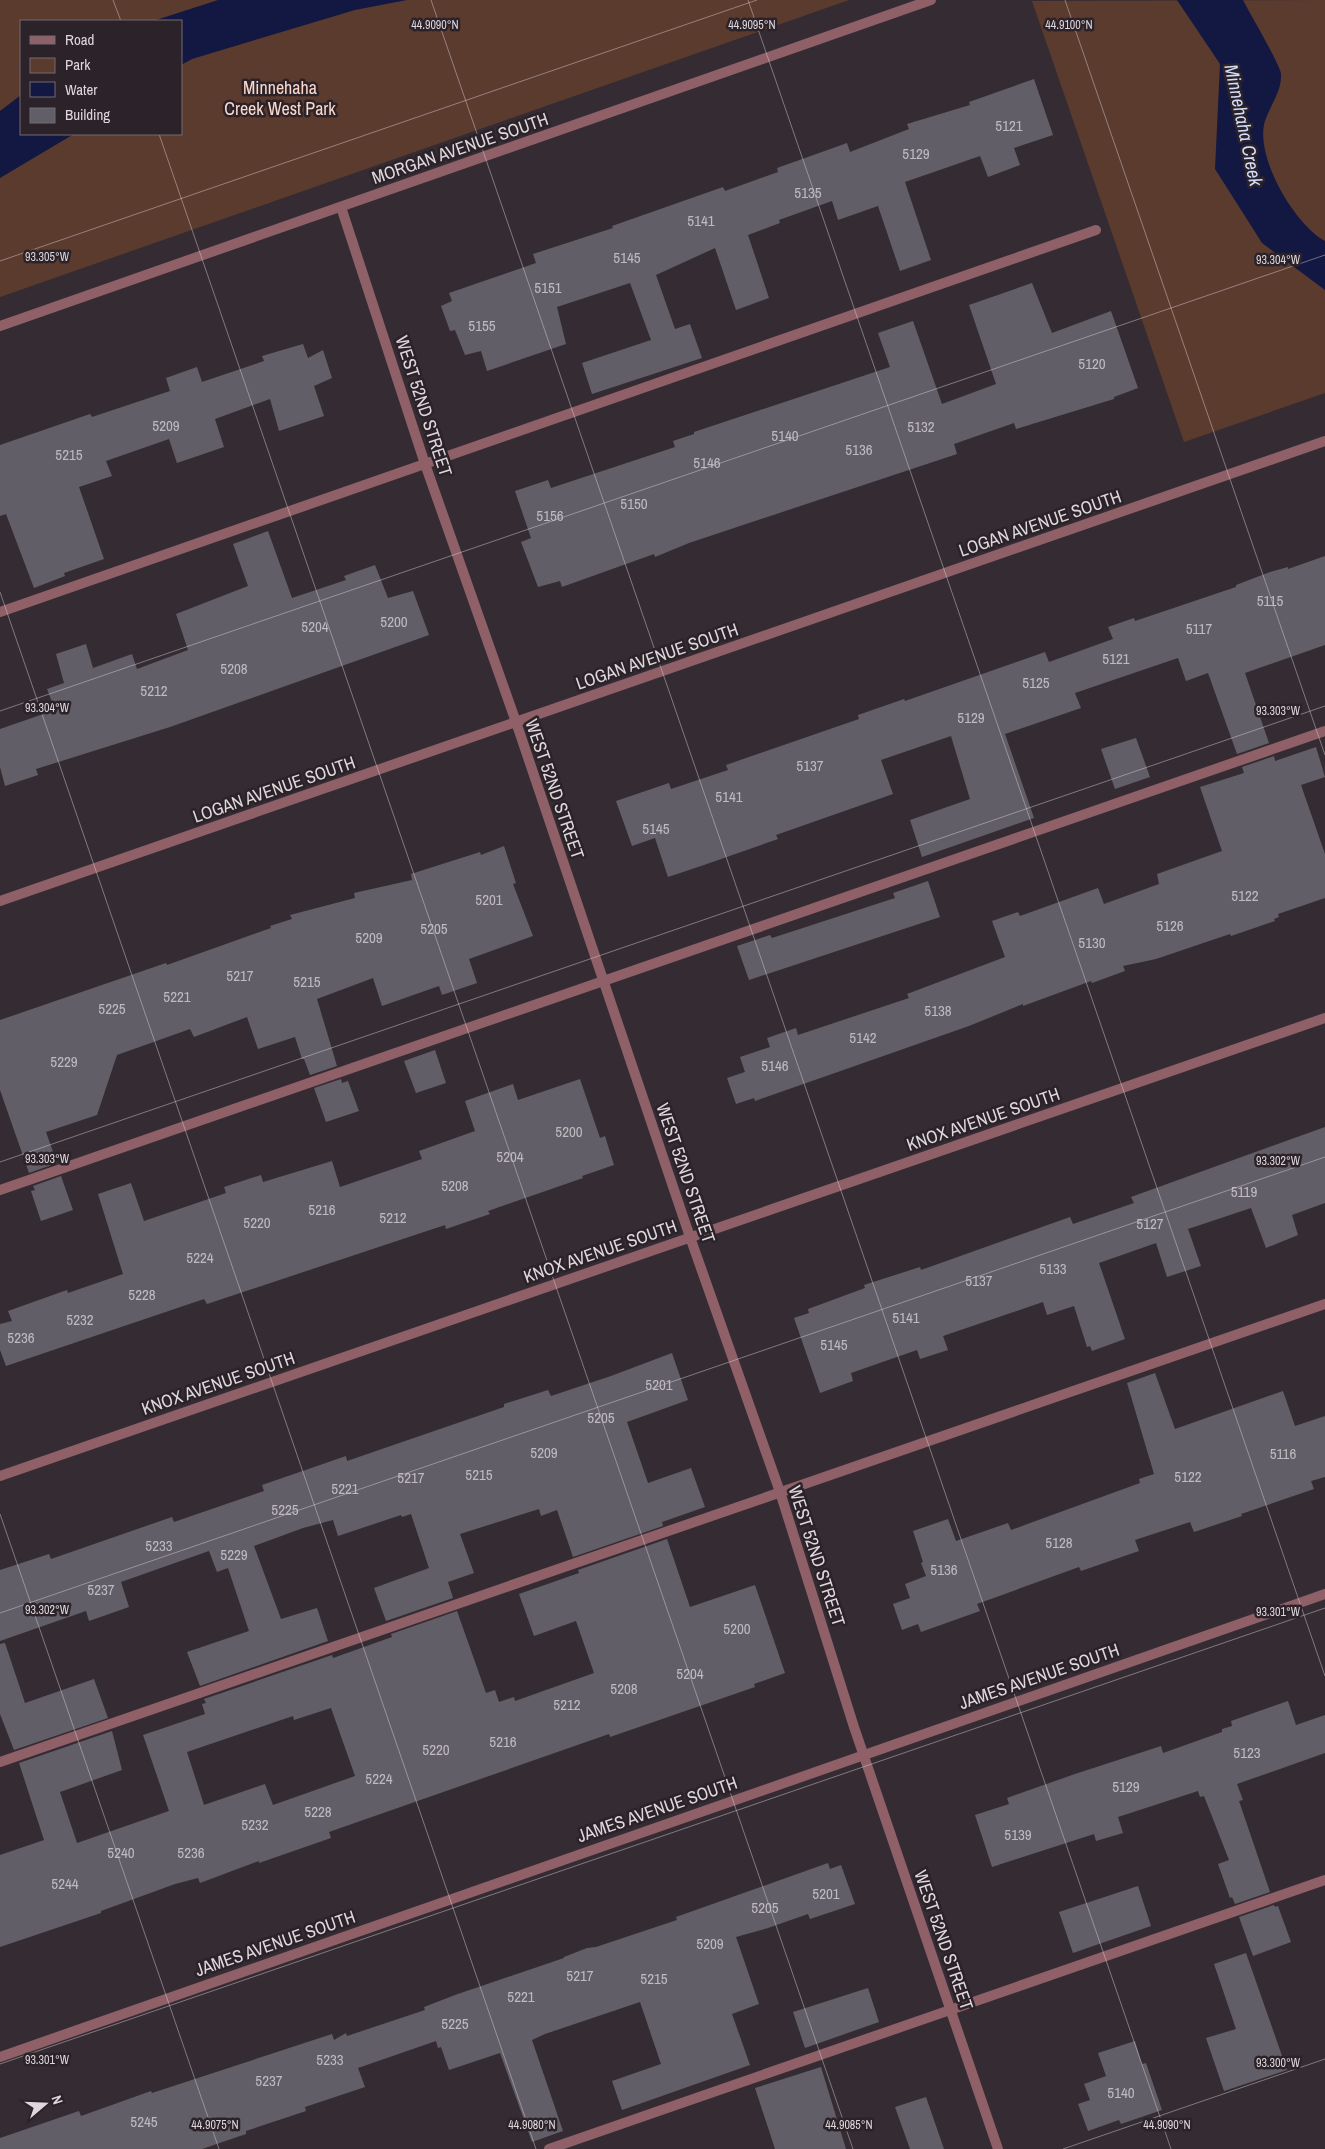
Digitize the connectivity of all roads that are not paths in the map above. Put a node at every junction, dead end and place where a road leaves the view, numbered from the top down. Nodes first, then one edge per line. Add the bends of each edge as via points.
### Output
1 (931, 0) edge
2 (341, 207) junction
3 (1096, 230) dead end
4 (0, 326) edge
5 (1325, 441) edge
6 (425, 464) junction
7 (0, 612) edge
8 (516, 722) junction
9 (1325, 731) edge
10 (0, 902) edge
11 (603, 980) junction
12 (1325, 1018) edge
13 (0, 1190) edge
14 (690, 1237) junction
15 (1325, 1304) edge
16 (0, 1476) edge
17 (780, 1492) junction
18 (1325, 1594) edge
19 (864, 1754) junction
20 (0, 1762) edge
21 (1325, 1880) edge
22 (950, 2010) junction
23 (0, 2057) edge
24 (549, 2149) edge
25 (998, 2149) edge

1 - 2 street, MORGAN AVENUE SOUTH
2 - 4 street, MORGAN AVENUE SOUTH
2 - 6 street, WEST 52ND STREET
3 - 6 street
5 - 8 street, LOGAN AVENUE SOUTH
6 - 7 street
6 - 8 street, WEST 52ND STREET
8 - 10 street, LOGAN AVENUE SOUTH
8 - 11 street, WEST 52ND STREET
9 - 11 street
11 - 13 street
11 - 14 street, WEST 52ND STREET
12 - 14 street, KNOX AVENUE SOUTH
14 - 16 street, KNOX AVENUE SOUTH
14 - 17 street, WEST 52ND STREET
15 - 17 street
17 - 19 street, WEST 52ND STREET
17 - 20 street
18 - 19 street, JAMES AVENUE SOUTH
19 - 22 street, WEST 52ND STREET
19 - 23 street, JAMES AVENUE SOUTH
21 - 22 street
22 - 24 street
22 - 25 street, WEST 52ND STREET

